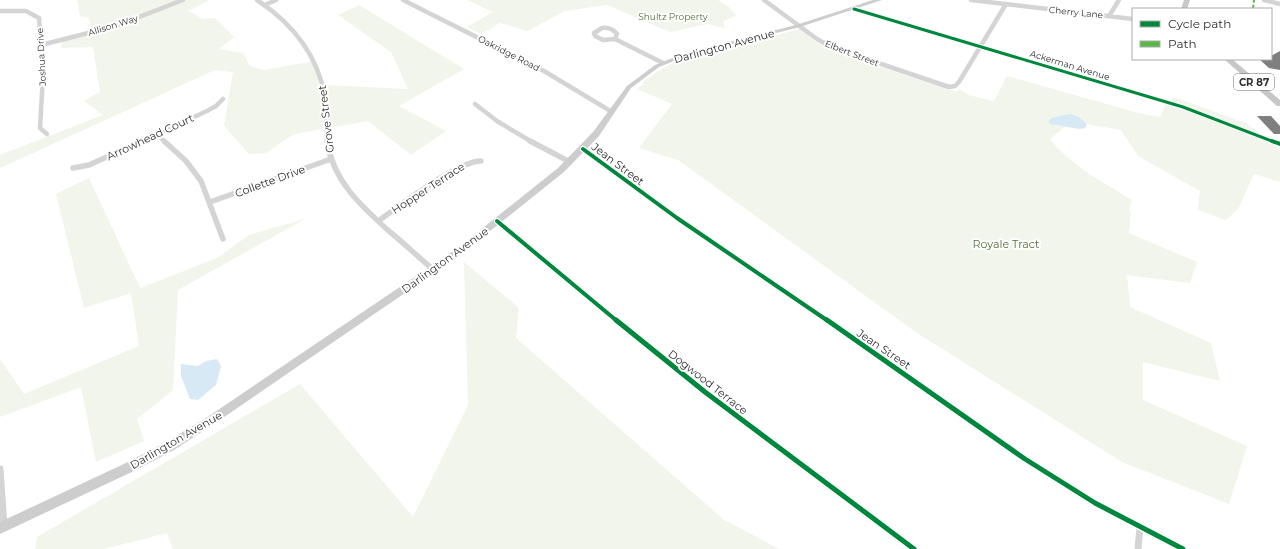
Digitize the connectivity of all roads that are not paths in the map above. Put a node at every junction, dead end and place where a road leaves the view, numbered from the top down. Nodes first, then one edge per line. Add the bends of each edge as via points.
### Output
1 (182, 0) edge
2 (257, 0) edge
3 (276, 0) edge
4 (403, 0) edge
5 (764, 0) edge
6 (878, 0) edge
7 (971, 0) edge
8 (1014, 0) edge
9 (1119, 0) edge
10 (1264, 0) edge
11 (1006, 4) junction
12 (1280, 4) edge
13 (265, 5) junction
14 (1011, 5) junction
15 (854, 9) junction
16 (0, 11) edge
17 (1110, 16) junction
18 (1132, 19) edge
19 (798, 26) junction
20 (615, 39) junction
21 (41, 45) junction
22 (981, 47) junction
23 (1229, 60) edge
24 (663, 63) junction
25 (223, 99) dead end
26 (475, 104) dead end
27 (1280, 104) edge
28 (612, 112) junction
29 (47, 134) dead end
30 (157, 134) junction
31 (1280, 144) edge
32 (583, 149) junction
33 (331, 159) junction
34 (481, 161) dead end
35 (570, 162) junction
36 (73, 168) dead end
37 (210, 202) junction
38 (378, 221) junction
39 (497, 221) junction
40 (223, 240) dead end
41 (434, 270) junction
42 (0, 469) edge
43 (2, 527) edge
44 (1140, 527) junction
45 (914, 549) edge
46 (1138, 549) edge
47 (1183, 549) edge

1 - 21 street, Allison Way via 116,26
2 - 13 street, Grove Street
3 - 13 street
4 - 28 street, Oakridge Road via 544,71
5 - 19 street, Elbert Street
6 - 15 main road, Darlington Avenue
7 - 11 street, Cherry Lane
8 - 14 street
9 - 17 street
10 - 12 street
11 - 14 street, Cherry Lane
11 - 22 street
13 - 33 street, Grove Street via 298,33 316,66 325,94 328,115 327,138
14 - 17 street, Cherry Lane
15 - 19 main road, Darlington Avenue
15 - 22 street, Ackerman Avenue
16 - 21 street, Joshua Drive via 19,10 39,18
17 - 18 street, Cherry Lane
19 - 22 street, Elbert Street via 840,50 949,87 959,82
19 - 24 main road, Darlington Avenue via 708,48
20 - 20 street via 617,34 609,28 602,28 594,33 603,40
20 - 24 street
21 - 29 street, Joshua Drive via 43,76 40,128
22 - 31 street, Ackerman Avenue via 1183,107
23 - 27 main road, CR 87
24 - 28 main road, Darlington Avenue via 629,87
25 - 30 street, Arrowhead Court via 210,110
26 - 35 street via 531,142
28 - 32 main road, Darlington Avenue
30 - 36 street, Arrowhead Court via 89,165
30 - 37 street via 194,170
32 - 35 main road, Darlington Avenue
32 - 44 street, Jean Street via 677,218 1025,459
33 - 37 street, Collette Drive
33 - 38 street, Grove Street via 336,173 351,196
34 - 38 street, Hopper Terrace via 458,167
35 - 39 main road, Darlington Avenue
37 - 40 street
38 - 41 street, Grove Street
39 - 41 main road, Darlington Avenue
39 - 45 street, Dogwood Terrace via 705,392
41 - 43 main road, Darlington Avenue via 170,446
42 - 43 street
44 - 46 street
44 - 47 street, Jean Street

